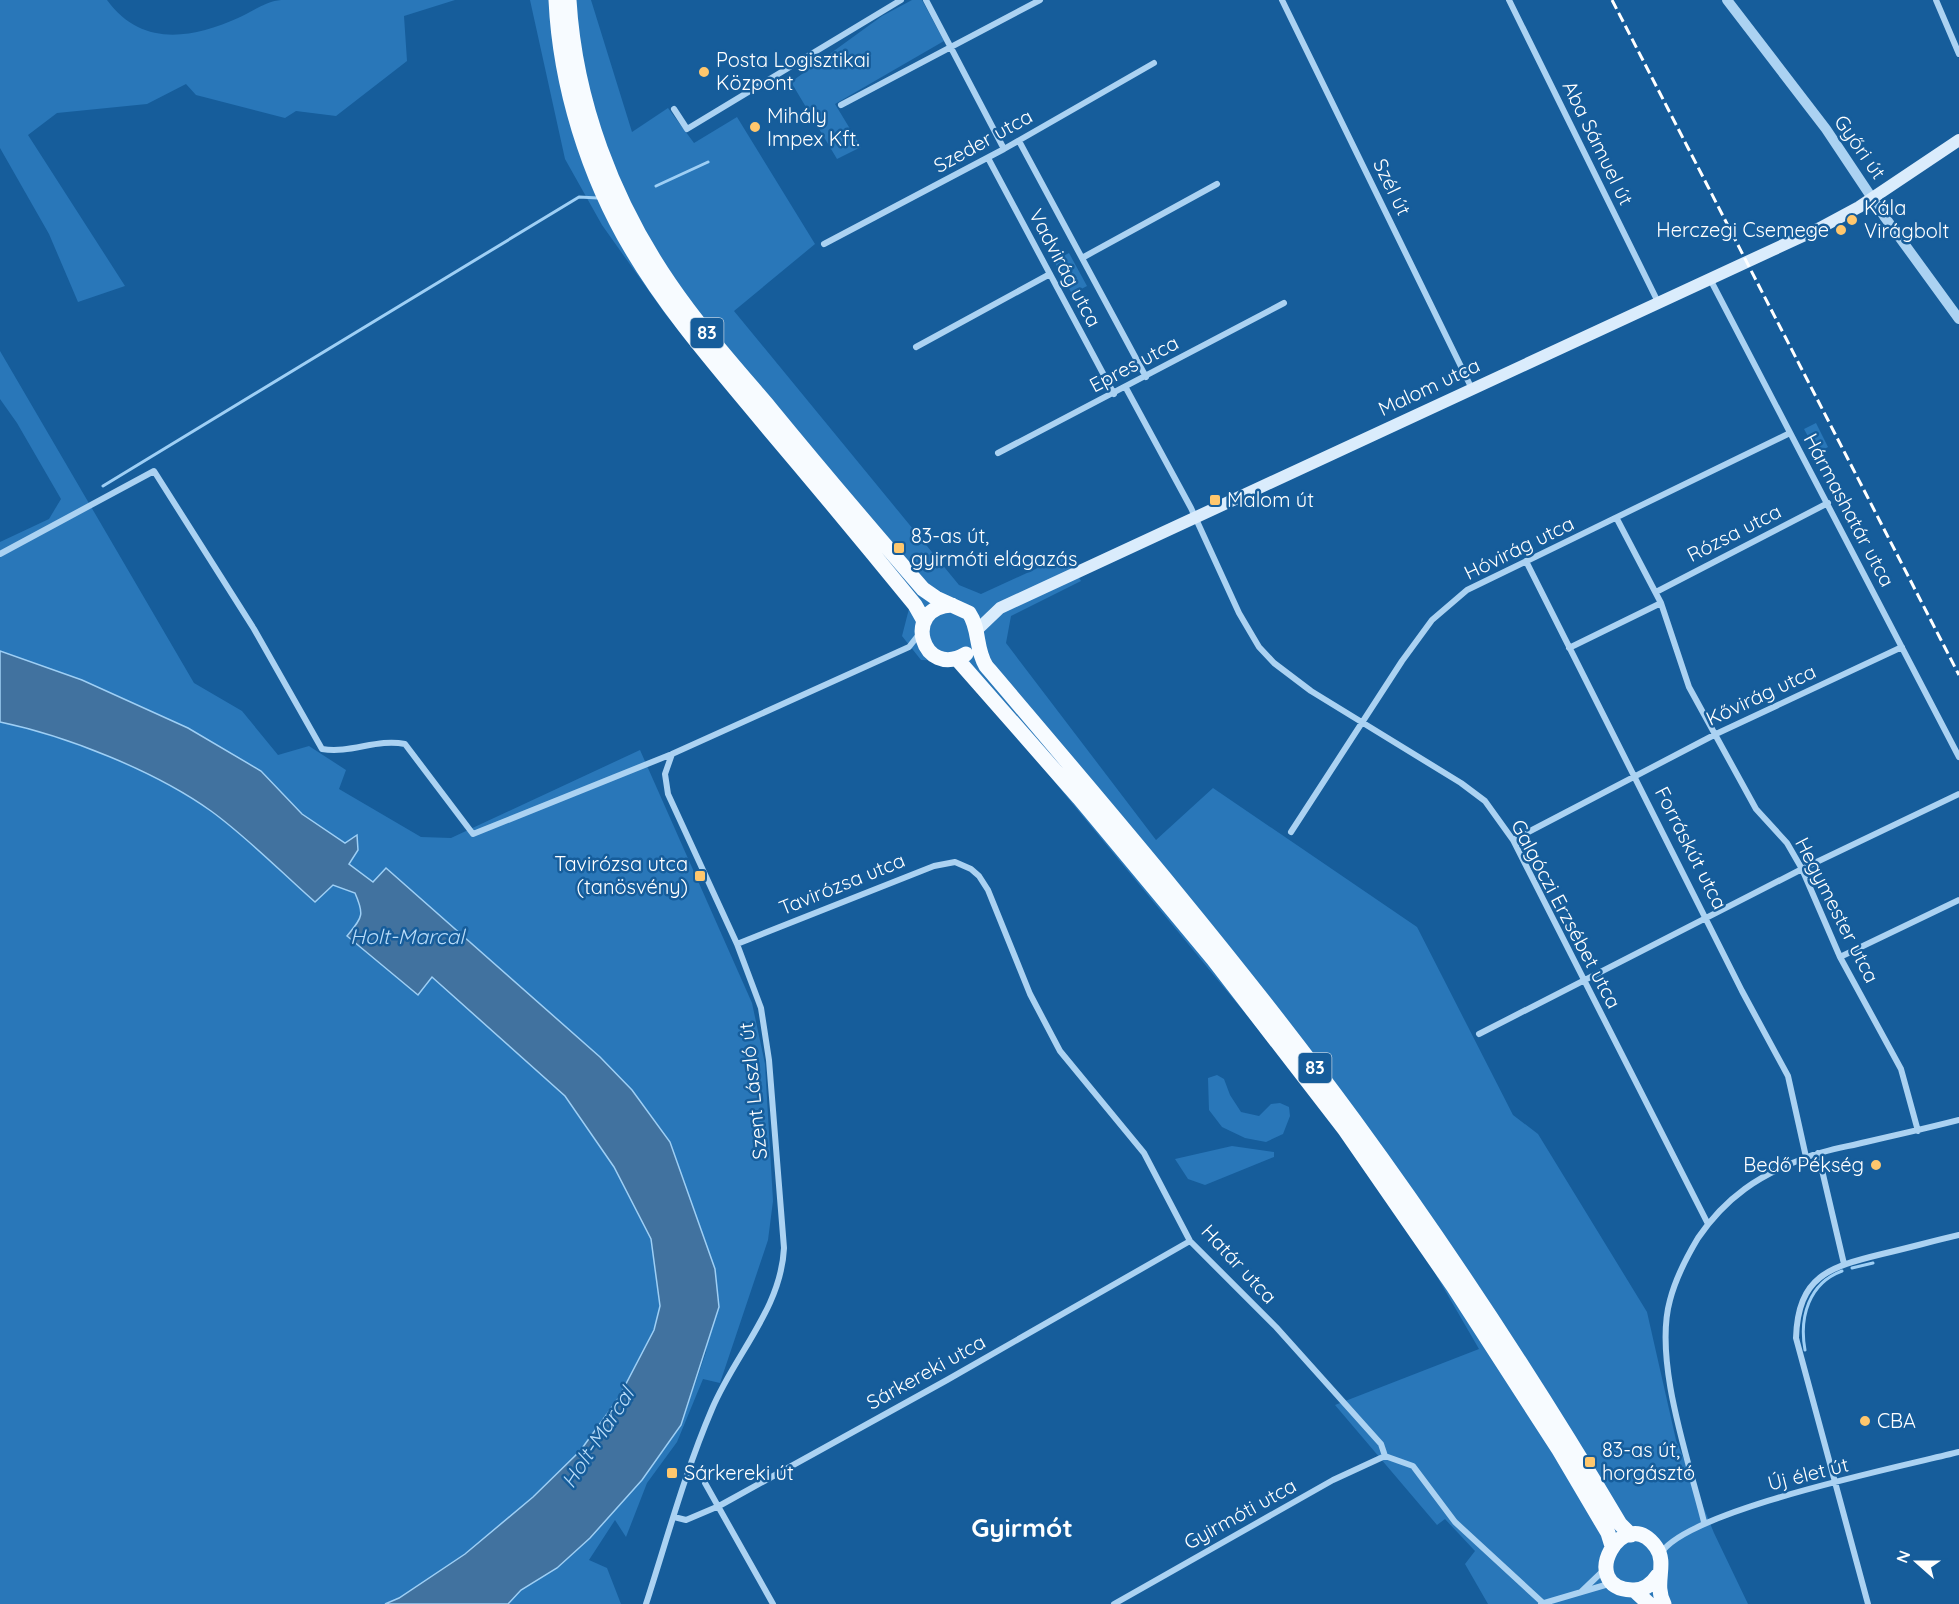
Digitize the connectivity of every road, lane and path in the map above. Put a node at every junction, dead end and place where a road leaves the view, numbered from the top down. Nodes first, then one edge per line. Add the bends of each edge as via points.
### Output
1 (556, 0) edge
2 (569, 0) edge
3 (901, 0) edge
4 (926, 0) edge
5 (1040, 0) edge
6 (1282, 0) edge
7 (1509, 0) edge
8 (1726, 0) edge
9 (1936, 0) edge
10 (949, 48) junction
11 (1959, 54) edge
12 (1154, 63) dead end
13 (841, 105) dead end
14 (674, 109) dead end
15 (1959, 140) edge
16 (1019, 141) junction
17 (1004, 149) junction
18 (988, 158) junction
19 (1217, 184) dead end
20 (1873, 197) junction
21 (825, 244) dead end
22 (1082, 258) junction
23 (1050, 274) junction
24 (1709, 278) junction
25 (1658, 302) junction
26 (1284, 303) dead end
27 (1959, 319) edge
28 (916, 347) dead end
29 (1146, 377) junction
30 (1126, 388) junction
31 (1472, 389) junction
32 (1114, 394) junction
33 (1790, 433) junction
34 (998, 453) dead end
35 (1828, 503) junction
36 (1194, 519) junction
37 (1617, 519) junction
38 (0, 554) edge
39 (1526, 561) junction
40 (1656, 592) junction
41 (1661, 603) junction
42 (953, 605) junction
43 (1000, 608) junction
44 (969, 613) junction
45 (923, 627) junction
46 (976, 634) junction
47 (909, 647) junction
48 (1902, 647) junction
49 (1569, 648) junction
50 (932, 654) junction
51 (957, 659) junction
52 (1363, 723) junction
53 (1716, 734) junction
54 (672, 754) junction
55 (1959, 757) edge
56 (1636, 777) junction
57 (1959, 794) edge
58 (1291, 832) dead end
59 (1514, 840) junction
60 (962, 864) joint
61 (1802, 869) junction
62 (1959, 900) edge
63 (1708, 919) junction
64 (737, 944) junction
65 (1840, 957) junction
66 (1582, 980) junction
67 (1479, 1034) dead end
68 (1959, 1120) edge
69 (1918, 1131) junction
70 (1818, 1153) junction
71 (1806, 1157) junction
72 (1708, 1224) junction
73 (1959, 1235) edge
74 (1190, 1241) junction
75 (1844, 1264) junction
76 (1959, 1452) edge
77 (1385, 1456) junction
78 (705, 1483) dead end
79 (1835, 1484) junction
80 (718, 1506) junction
81 (674, 1517) junction
82 (1704, 1522) junction
83 (1631, 1535) junction
84 (1650, 1540) junction
85 (1669, 1541) junction
86 (1612, 1546) junction
87 (1660, 1555) junction
88 (1606, 1567) junction
89 (1658, 1575) junction
90 (1614, 1582) junction
91 (1634, 1590) junction
92 (1581, 1592) junction
93 (1542, 1603) edge
94 (646, 1604) edge
95 (773, 1604) edge
96 (1114, 1604) edge
97 (1649, 1604) edge
98 (1664, 1604) edge
99 (1868, 1604) edge

1 - 45 main road, 83 via 563,56 579,128 606,198 632,249 702,348 908,597
2 - 42 main road, 83 via 579,72 598,142 624,206 653,258 708,334 923,589
3 - 14 street via 687,129
4 - 10 street
5 - 10 street
6 - 31 street, Szél út
7 - 25 street, Aba Sámuel út
8 - 20 street, Győri út
9 - 11 street
10 - 13 street
10 - 17 street
12 - 16 street, Szeder utca
15 - 20 main road, Malom utca
16 - 17 street, Szeder utca
16 - 22 street
17 - 18 street, Szeder utca
18 - 21 street, Szeder utca
18 - 23 street, Vadvirág utca
19 - 22 street
20 - 24 main road, Malom utca via 1820,228
20 - 27 street, Győri út
22 - 29 street
23 - 28 street
23 - 32 street, Vadvirág utca
24 - 25 main road, Malom utca
24 - 33 street, Hármashatár utca
25 - 31 main road, Malom utca
26 - 29 street, Epres utca
29 - 30 street, Epres utca
30 - 32 street, Epres utca
30 - 36 street
31 - 36 main road, Malom utca
32 - 34 street, Epres utca
33 - 35 street, Hármashatár utca
33 - 37 street, Hóvirág utca
35 - 40 street, Rózsa utca
35 - 48 street, Hármashatár utca
36 - 43 main road, Malom utca
36 - 52 street, Galgóczi Erzsébet utca via 1259,647 1311,691
37 - 39 street, Hóvirág utca
37 - 40 street, Hegymester utca
38 - 54 street via 154,471 254,629 322,749 339,752 390,741 405,744 473,834
39 - 49 street, Forráskút utca
39 - 52 street, Hóvirág utca via 1467,590 1431,620
40 - 41 street, Hegymester utca
41 - 49 street
41 - 53 street, Hegymester utca via 1689,687
42 - 44 main road, 83
42 - 45 main road via 935,608
43 - 44 main road
43 - 46 main road
44 - 46 main road, 83
45 - 47 street
45 - 50 main road, 83 via 926,648
46 - 51 main road via 972,648
46 - 83 main road, 83 via 986,666 1218,944 1354,1121 1468,1284 1620,1524
47 - 50 street
47 - 54 street
48 - 53 street, Kővirág utca
48 - 55 street, Hármashatár utca
49 - 56 street, Forráskút utca
50 - 51 main road
51 - 86 main road, 83 via 1072,789 1213,959 1338,1122 1453,1286 1559,1450
52 - 58 street, Hóvirág utca
52 - 59 street, Galgóczi Erzsébet utca via 1485,801
53 - 56 street, Kővirág utca
53 - 61 street, Hegymester utca via 1756,809 1787,843
54 - 64 street, Szent László út via 665,774 668,794
56 - 59 street, Kővirág utca
56 - 63 street, Forráskút utca
57 - 61 street
59 - 66 street, Galgóczi Erzsébet utca
60 - 64 street, Tavirózsa utca via 934,866
60 - 74 street, Határ utca via 979,876 988,890 1030,994 1060,1051 1144,1153
61 - 63 street
61 - 65 street, Hegymester utca
62 - 65 street
63 - 66 street
63 - 71 street, Forráskút utca via 1788,1077
64 - 81 street, Szent László út via 761,1008 769,1060 783,1263 771,1303 713,1407
65 - 69 street, Hegymester utca via 1901,1069
66 - 67 street
66 - 72 street, Galgóczi Erzsébet utca
68 - 69 street
69 - 70 street
70 - 71 street
70 - 75 street
71 - 72 street via 1776,1169 1733,1196
72 - 82 street via 1684,1261 1669,1301 1665,1329 1673,1398
73 - 75 street
74 - 77 street, Határ utca via 1276,1328 1381,1444
74 - 80 street, Sárkereki utca
75 - 79 street via 1825,1272 1812,1284 1797,1315 1797,1338
76 - 79 street, Új élet út
77 - 93 street via 1413,1466 1455,1522
77 - 96 street, Gyirmóti utca via 1334,1480
78 - 80 street
79 - 82 street, Új élet út
79 - 99 street
80 - 81 street, Sárkereki utca via 686,1520
80 - 95 street
81 - 94 street, Szent László út
82 - 85 street, Új élet út
83 - 84 main road
83 - 86 main road via 1618,1539
84 - 85 street
84 - 87 main road
85 - 87 street, Új élet út
86 - 88 main road
87 - 89 main road
88 - 90 main road
88 - 92 street
89 - 91 main road via 1648,1586
89 - 98 main road via 1658,1594
90 - 91 main road via 1623,1589
90 - 92 street
91 - 97 main road
92 - 93 street

